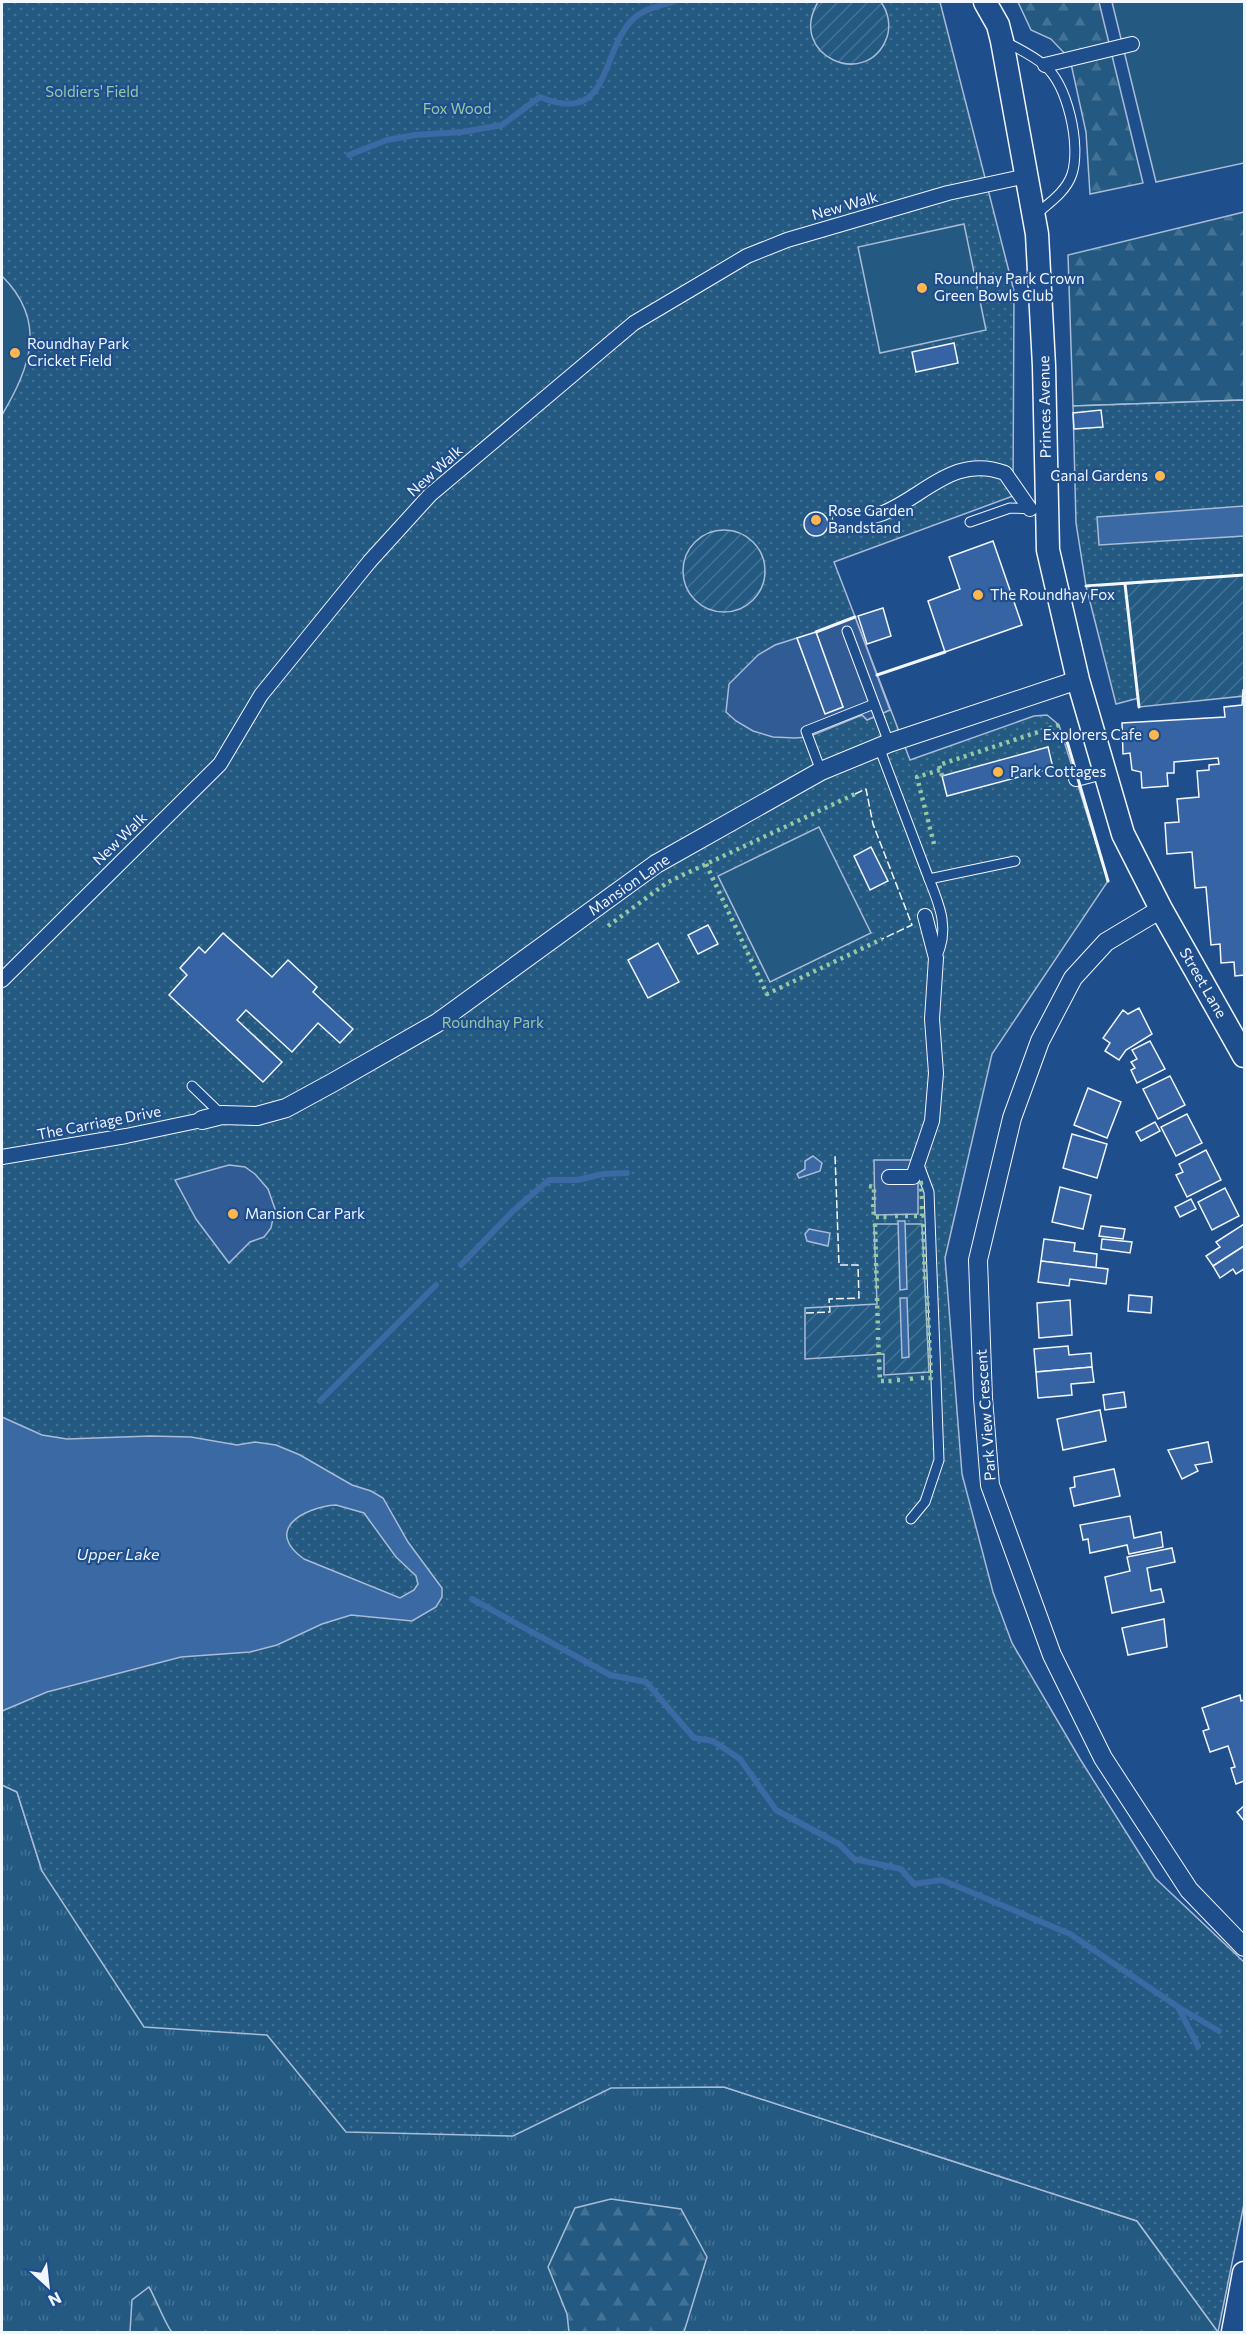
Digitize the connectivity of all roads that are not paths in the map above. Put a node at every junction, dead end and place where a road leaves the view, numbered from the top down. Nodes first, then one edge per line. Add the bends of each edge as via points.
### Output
1 (985, 2) edge
2 (1002, 41) junction
3 (1132, 44) dead end
4 (1045, 65) junction
5 (1027, 176) junction
6 (1035, 215) junction
7 (1039, 510) junction
8 (840, 518) dead end
9 (970, 522) dead end
10 (847, 631) dead end
11 (1078, 680) junction
12 (874, 704) junction
13 (884, 745) junction
14 (821, 771) junction
15 (1103, 772) junction
16 (1076, 779) dead end
17 (1015, 861) dead end
18 (929, 879) junction
19 (1161, 909) junction
20 (925, 916) dead end
21 (936, 958) junction
22 (2, 980) edge
23 (1245, 1056) edge
24 (192, 1086) dead end
25 (222, 1115) junction
26 (202, 1120) joint
27 (2, 1157) edge
28 (919, 1165) junction
29 (889, 1177) dead end
30 (911, 1519) dead end
31 (1245, 1947) edge
32 (1245, 2273) edge
33 (1233, 2332) edge

1 - 2 street, Princes Avenue
2 - 4 lane
2 - 5 street, Princes Avenue
3 - 4 street
4 - 6 lane via 1069,108 1075,150 1072,174 1060,194
5 - 6 street, Princes Avenue
5 - 22 street, New Walk via 948,193 788,240 747,256 634,322 430,495 370,561 261,695 220,764
6 - 7 street, Princes Avenue via 1044,366
7 - 8 street via 1005,473 974,467 952,471 893,510 855,521
7 - 9 lane via 1010,508
7 - 11 street, Princes Avenue
10 - 12 lane
11 - 13 street, Mansion Lane
11 - 15 street, Princes Avenue
12 - 13 lane
12 - 14 lane via 806,732
13 - 14 street, Mansion Lane
13 - 18 lane
14 - 25 street, Mansion Lane via 656,864 437,1023 286,1108 257,1116
15 - 16 street
15 - 19 street, Princes Avenue via 1123,834
17 - 18 lane
18 - 21 lane via 942,910 944,935
19 - 23 street, Street Lane
19 - 31 street, Park View Crescent via 1106,942 1073,978 1040,1041 1012,1118 978,1260 990,1485 1052,1655 1103,1758 1183,1880
20 - 21 street
21 - 28 street via 932,1019 935,1097
24 - 25 lane
25 - 26 street, Mansion Lane
26 - 27 street, The Carriage Drive
28 - 29 street via 913,1177
28 - 30 lane via 928,1192 939,1460 925,1502
32 - 33 street

